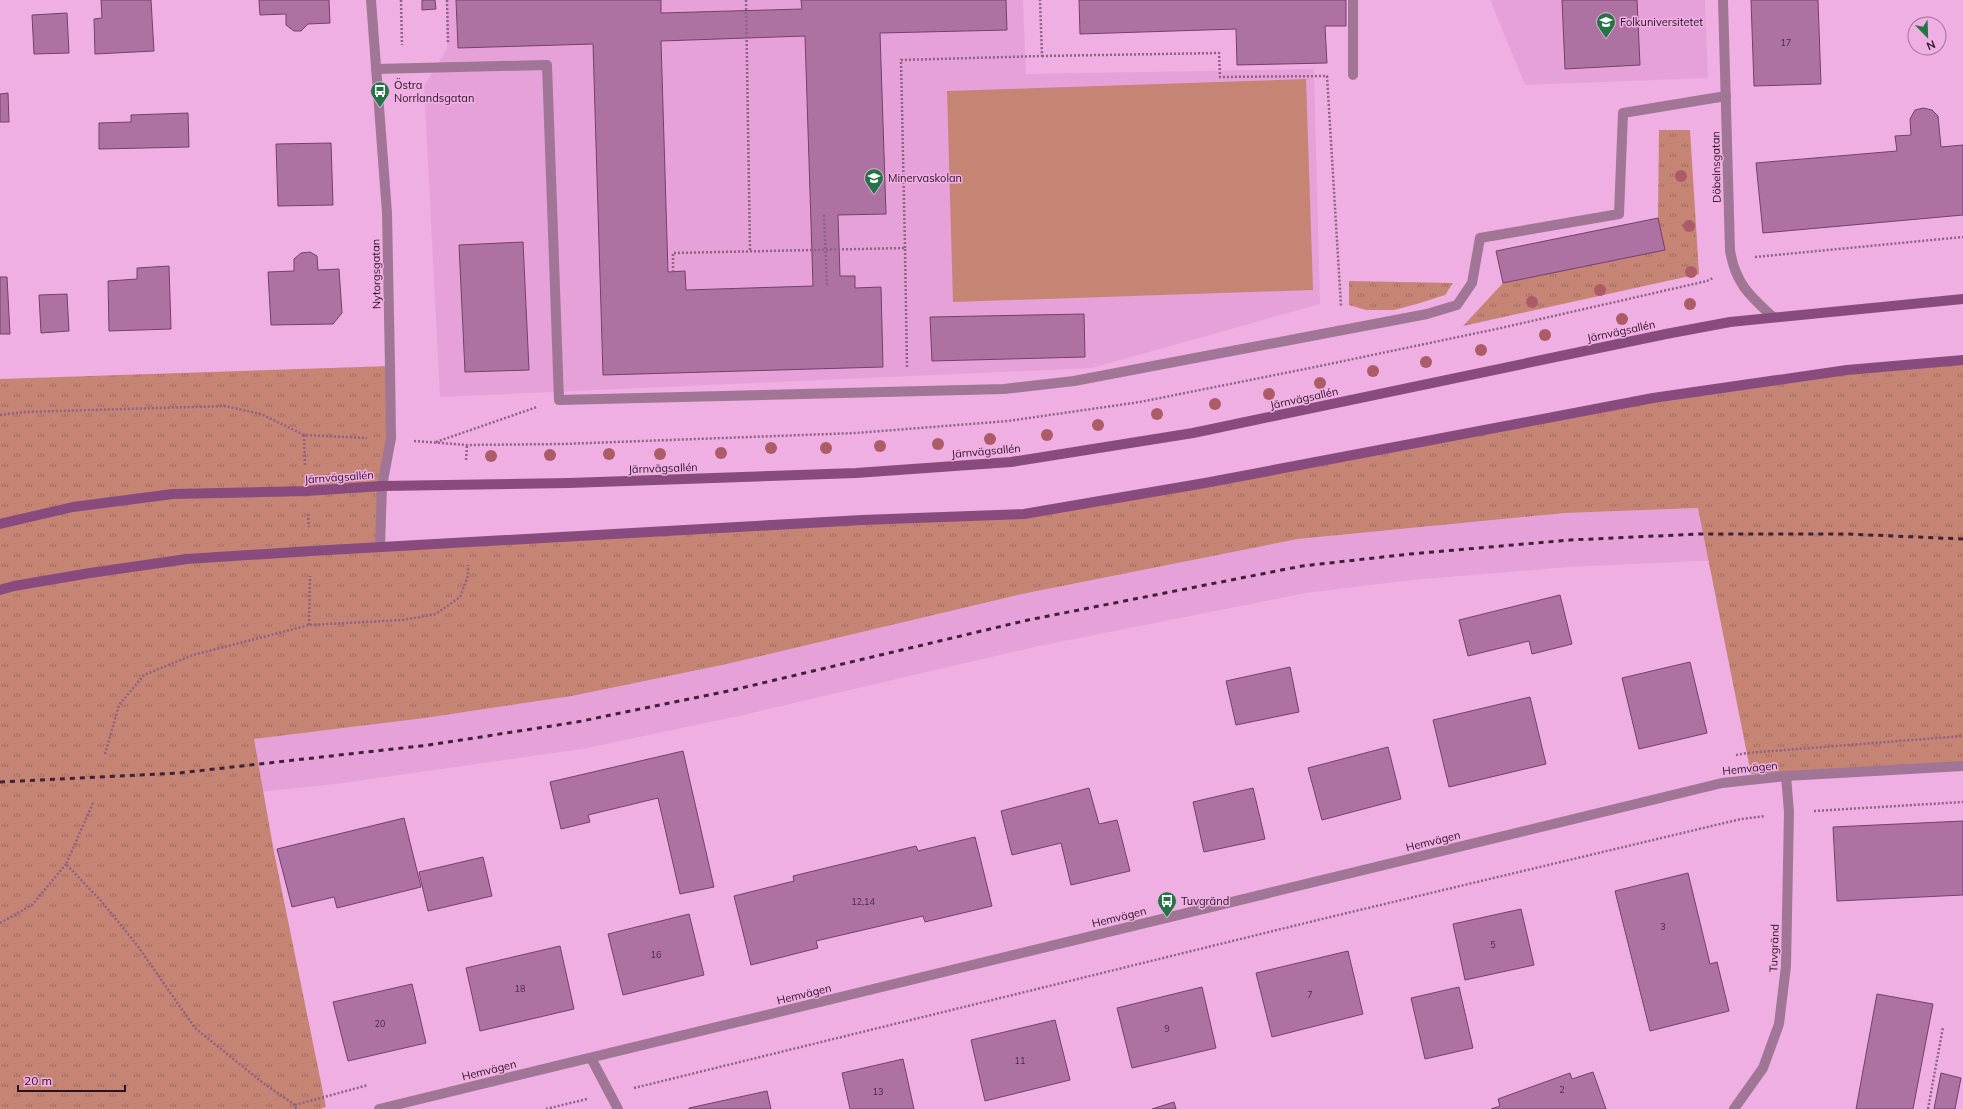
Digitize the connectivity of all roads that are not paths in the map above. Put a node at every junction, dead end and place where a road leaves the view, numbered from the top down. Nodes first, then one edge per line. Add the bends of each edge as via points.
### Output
1 (372, 0) edge
2 (1353, 0) edge
3 (1723, 0) edge
4 (376, 69) junction
5 (1353, 75) dead end
6 (1726, 96) junction
7 (1963, 299) edge
8 (1773, 317) junction
9 (1963, 360) edge
10 (382, 486) junction
11 (0, 524) edge
12 (380, 547) junction
13 (0, 590) edge
14 (1963, 766) edge
15 (1786, 776) junction
16 (591, 1058) junction
17 (379, 1109) edge
18 (618, 1109) edge
19 (1734, 1109) edge

1 - 4 street, Nytorgsgatan
2 - 5 street
3 - 6 street, Döbelnsgatan
4 - 6 street via 547,65 559,400 1004,389 1074,381 1427,314 1457,305 1472,283 1480,238 1619,214 1623,114
4 - 10 street, Nytorgsgatan via 387,213 391,438
6 - 8 street, Döbelnsgatan via 1730,250 1733,268 1742,286
7 - 8 main road, Järnvägsallén
8 - 10 main road, Järnvägsallén via 1666,334 1193,433 1011,462 848,474
9 - 12 main road via 1847,370 1653,398 1024,514 862,520
10 - 11 main road, Järnvägsallén via 306,492 173,494 73,507
10 - 12 street, Nytorgsgatan
12 - 13 main road via 187,559 90,573
14 - 15 street, Hemvägen
15 - 16 street, Hemvägen via 1722,783
15 - 19 street, Tuvgränd via 1789,812 1786,966 1779,1024 1763,1068
16 - 17 street, Hemvägen
16 - 18 street

